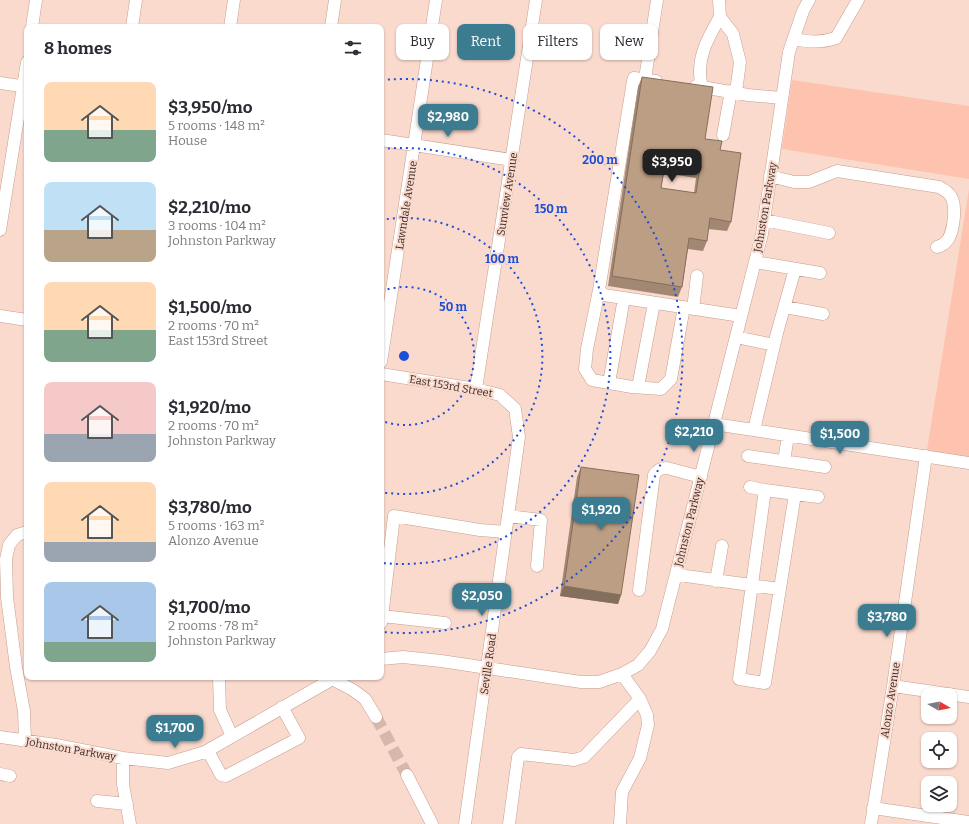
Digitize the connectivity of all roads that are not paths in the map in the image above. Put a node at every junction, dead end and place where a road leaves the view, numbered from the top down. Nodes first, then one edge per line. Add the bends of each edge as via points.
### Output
1 (36, 0) edge
2 (136, 0) edge
3 (234, 0) edge
4 (335, 0) edge
5 (436, 0) edge
6 (536, 0) edge
7 (657, 0) edge
8 (719, 0) edge
9 (809, 0) edge
10 (858, 0) edge
11 (720, 17) junction
12 (32, 24) edge
13 (132, 24) edge
14 (230, 24) edge
15 (331, 24) edge
16 (794, 39) junction
17 (645, 79) junction
18 (666, 82) edge
19 (0, 83) edge
20 (688, 85) edge
21 (24, 87) edge
22 (702, 87) junction
23 (733, 92) junction
24 (24, 93) edge
25 (782, 98) junction
26 (723, 134) dead end
27 (384, 140) edge
28 (415, 145) junction
29 (512, 160) junction
30 (770, 176) junction
31 (764, 220) junction
32 (0, 230) edge
33 (829, 233) dead end
34 (937, 247) dead end
35 (755, 262) junction
36 (795, 269) junction
37 (820, 273) dead end
38 (698, 276) dead end
39 (599, 290) junction
40 (624, 298) junction
41 (654, 303) junction
42 (785, 306) junction
43 (689, 308) junction
44 (823, 314) dead end
45 (0, 316) edge
46 (741, 316) junction
47 (24, 320) edge
48 (736, 337) junction
49 (384, 343) edge
50 (774, 345) junction
51 (384, 374) edge
52 (609, 383) junction
53 (638, 387) junction
54 (476, 389) junction
55 (515, 409) joint
56 (714, 424) junction
57 (754, 430) junction
58 (788, 436) junction
59 (748, 456) dead end
60 (926, 456) junction
61 (784, 461) junction
62 (969, 463) edge
63 (825, 467) dead end
64 (701, 477) junction
65 (750, 487) dead end
66 (765, 490) junction
67 (795, 494) junction
68 (818, 497) dead end
69 (508, 516) junction
70 (506, 532) junction
71 (24, 533) edge
72 (722, 546) dead end
73 (537, 566) dead end
74 (676, 574) junction
75 (716, 581) junction
76 (752, 585) junction
77 (780, 589) junction
78 (639, 590) dead end
79 (384, 596) edge
80 (384, 620) edge
81 (445, 623) dead end
82 (384, 656) edge
83 (488, 668) junction
84 (622, 674) junction
85 (219, 680) edge
86 (326, 680) edge
87 (330, 680) edge
88 (893, 686) junction
89 (969, 697) edge
90 (640, 700) junction
91 (282, 707) junction
92 (376, 717) tunnel mouth
93 (232, 736) junction
94 (0, 737) edge
95 (25, 741) junction
96 (208, 750) junction
97 (123, 758) junction
98 (407, 775) tunnel mouth
99 (97, 801) dead end
100 (127, 804) junction
101 (874, 808) junction
102 (969, 822) edge
103 (130, 824) edge
104 (432, 824) edge
105 (466, 824) edge
106 (509, 824) edge
107 (620, 824) edge
108 (871, 824) edge

1 - 12 street
2 - 13 street
3 - 14 street
4 - 15 street
5 - 28 street, Lawndale Avenue
6 - 29 street, Sunview Avenue
7 - 17 street
8 - 11 street
9 - 16 street, Johnston Parkway
10 - 16 street via 836,38 826,42
11 - 22 street via 701,55
11 - 23 street via 733,34 740,62
16 - 25 street, Johnston Parkway via 789,52
17 - 18 street
17 - 39 street via 634,78 632,81
19 - 21 street
20 - 22 street
22 - 23 street
23 - 25 street
23 - 26 street
24 - 32 street
25 - 30 street, Johnston Parkway
27 - 28 street
28 - 29 street
28 - 49 street, Lawndale Avenue
29 - 54 street, Sunview Avenue
30 - 31 street, Johnston Parkway
30 - 34 street via 794,182 809,182 837,171 939,187 950,195 955,217 946,242
31 - 33 street
31 - 35 street, Johnston Parkway
35 - 36 street
35 - 46 street, Johnston Parkway
36 - 37 street
36 - 42 street
38 - 43 street
39 - 40 street via 604,295
39 - 52 street via 586,349 585,369 592,380
40 - 41 street
40 - 52 street
41 - 43 street
41 - 53 street
42 - 44 street
42 - 50 street
43 - 46 street
43 - 53 street via 671,379 661,389
45 - 47 street
46 - 48 street, Johnston Parkway
48 - 50 street
48 - 56 street, Johnston Parkway
50 - 57 street
51 - 54 street, East 153rd Street
52 - 53 street
54 - 55 street, East 153rd Street via 500,395
55 - 69 street, Seville Road via 519,437
56 - 57 street
56 - 64 street, Johnston Parkway
57 - 58 street
58 - 60 street
58 - 61 street
59 - 61 street
60 - 62 street
60 - 88 street, Alonzo Avenue
61 - 63 street
64 - 74 street, Johnston Parkway
64 - 78 street via 667,468 656,471
65 - 66 street
66 - 67 street
66 - 76 street
67 - 68 street
67 - 77 street
69 - 70 street, Seville Road
69 - 73 street via 541,520
70 - 79 street via 394,516
70 - 83 street, Seville Road
71 - 95 street via 17,535 9,545 6,559 7,597 24,711
72 - 75 street
74 - 75 street
74 - 84 street, Johnston Parkway via 662,629 650,651 638,665
75 - 76 street
76 - 77 street
76 - 77 street via 739,679 766,683
80 - 81 street
82 - 83 street, Johnston Parkway
83 - 84 street, Johnston Parkway via 580,682 599,682
83 - 105 street, Seville Road
84 - 90 street
85 - 93 street via 220,710
86 - 91 street, Johnston Parkway
87 - 92 street via 353,690 365,699
88 - 89 street
88 - 101 street, Alonzo Avenue
90 - 106 street via 584,757 574,760 521,754 518,757
90 - 107 street via 647,715 648,725 640,758 622,792
91 - 93 street, Johnston Parkway
91 - 96 street via 299,738 226,776 221,775
93 - 96 street, Johnston Parkway
94 - 95 street, Johnston Parkway
95 - 97 street, Johnston Parkway
96 - 97 street, Johnston Parkway via 168,763
97 - 100 street
98 - 104 street
99 - 100 street
100 - 103 street
101 - 102 street
101 - 108 street, Alonzo Avenue

